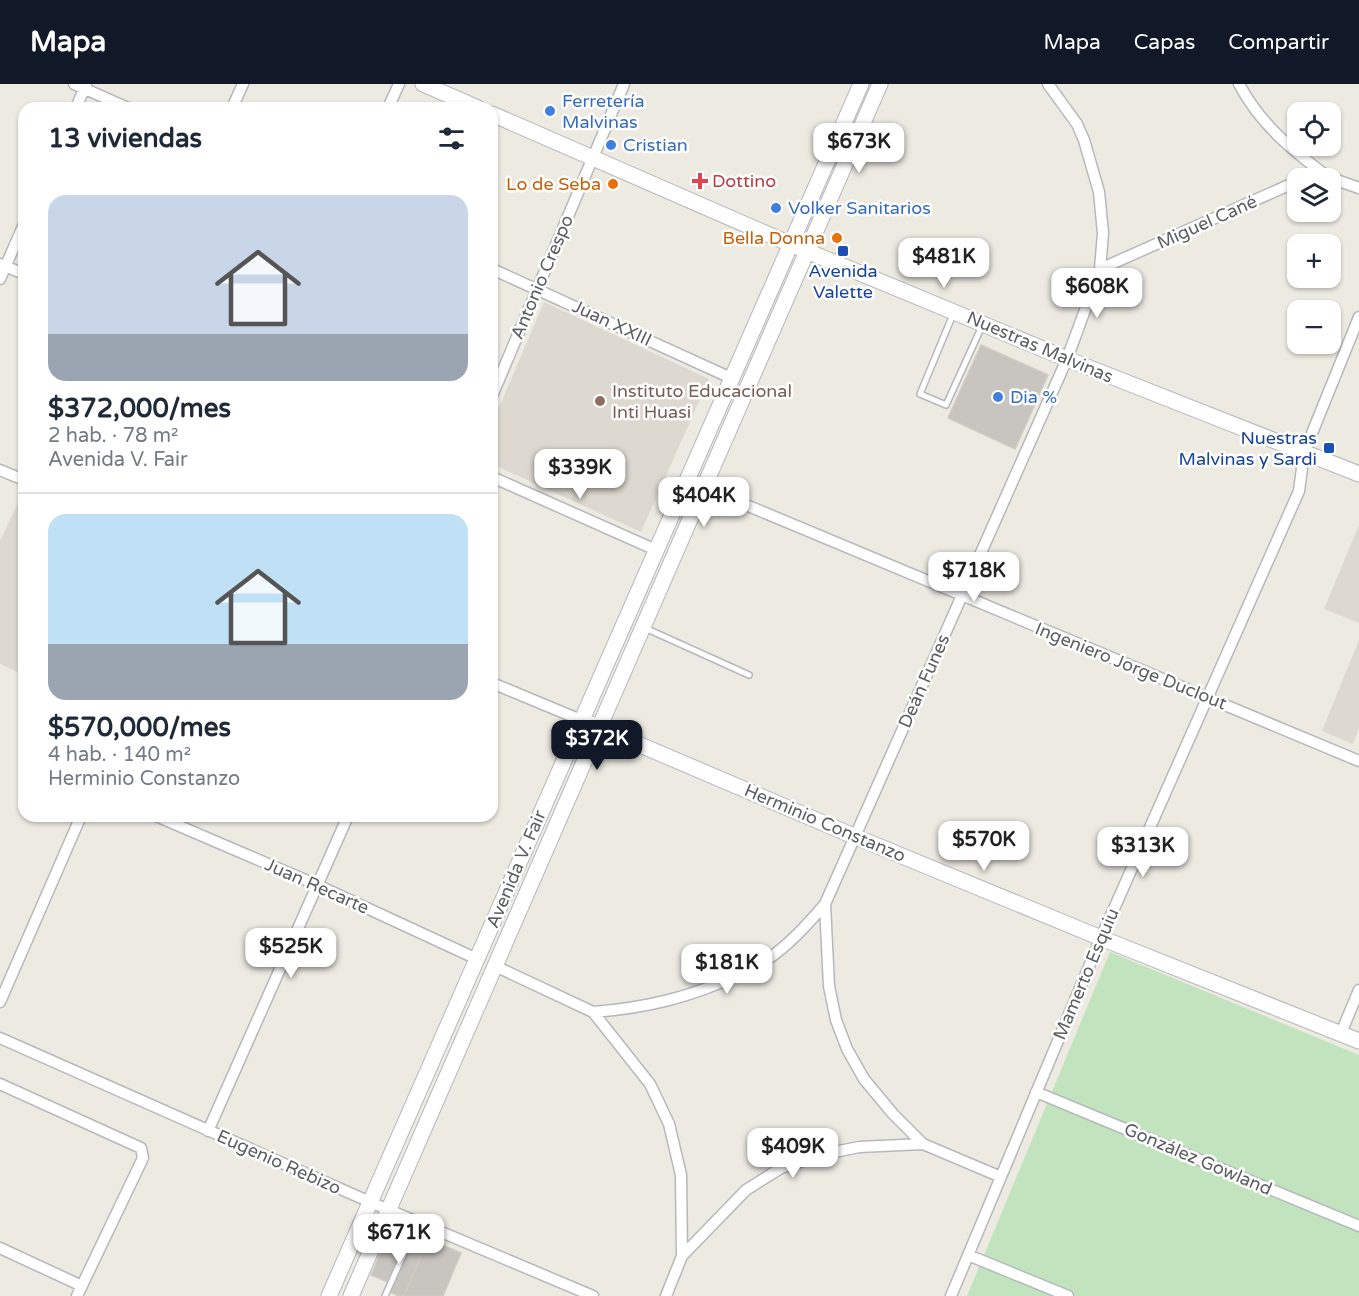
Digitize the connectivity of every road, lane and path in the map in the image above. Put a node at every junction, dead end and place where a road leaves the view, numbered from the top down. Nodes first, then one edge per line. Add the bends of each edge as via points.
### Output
1 (243, 84) edge
2 (399, 84) edge
3 (423, 84) edge
4 (624, 84) edge
5 (861, 84) edge
6 (880, 84) edge
7 (1048, 84) edge
8 (1239, 84) edge
9 (82, 86) edge
10 (78, 102) edge
11 (115, 102) edge
12 (235, 102) edge
13 (391, 102) edge
14 (464, 102) edge
15 (498, 117) edge
16 (593, 158) junction
17 (1316, 168) edge
18 (1341, 182) edge
19 (1287, 186) edge
20 (1359, 188) edge
21 (18, 236) edge
22 (790, 244) junction
23 (808, 251) junction
24 (3, 265) edge
25 (1100, 269) junction
26 (18, 271) edge
27 (498, 272) edge
28 (0, 279) edge
29 (537, 289) junction
30 (954, 311) junction
31 (1359, 317) edge
32 (984, 323) junction
33 (1067, 359) junction
34 (731, 378) junction
35 (498, 382) edge
36 (1304, 453) junction
37 (0, 470) edge
38 (1359, 474) edge
39 (18, 478) edge
40 (498, 480) edge
41 (703, 487) junction
42 (656, 550) junction
43 (962, 596) junction
44 (643, 627) junction
45 (749, 675) dead end
46 (498, 685) edge
47 (1208, 697) junction
48 (581, 720) junction
49 (598, 727) junction
50 (1359, 761) edge
51 (78, 822) edge
52 (170, 822) edge
53 (345, 822) edge
54 (856, 837) junction
55 (318, 885) junction
56 (825, 904) junction
57 (1101, 938) junction
58 (477, 959) junction
59 (495, 966) junction
60 (1359, 990) edge
61 (0, 1002) edge
62 (593, 1012) junction
63 (1341, 1033) junction
64 (0, 1038) edge
65 (1359, 1041) edge
66 (0, 1084) edge
67 (1036, 1092) junction
68 (208, 1131) junction
69 (923, 1144) junction
70 (1001, 1177) junction
71 (370, 1202) junction
72 (388, 1209) junction
73 (417, 1222) junction
74 (1359, 1226) edge
75 (0, 1248) edge
76 (968, 1255) junction
77 (682, 1256) junction
78 (80, 1291) edge
79 (329, 1296) edge
80 (351, 1296) edge
81 (385, 1296) edge
82 (593, 1296) edge
83 (666, 1296) edge
84 (951, 1296) edge
85 (1068, 1296) edge

1 - 12 street
2 - 13 street
3 - 14 main road
4 - 16 street, Antonio Crespo
5 - 22 main road, Avenida V. Fair
6 - 23 main road, Avenida V. Fair
7 - 25 street via 1077,124 1090,158 1099,192 1103,234
8 - 17 street via 1251,105 1291,149
9 - 10 street
9 - 11 street
15 - 16 main road, Nuestras Malvinas
16 - 22 main road, Nuestras Malvinas
16 - 29 street, Antonio Crespo
18 - 20 street
19 - 25 street, Miguel Cané
21 - 24 street
22 - 23 main road, Nuestras Malvinas
22 - 34 main road, Avenida V. Fair
23 - 30 main road, Nuestras Malvinas
23 - 41 main road, Avenida V. Fair
24 - 26 street
24 - 28 street
25 - 33 street, Deán Funes
27 - 29 street, Juan XXIII
29 - 34 street, Juan XXIII
29 - 35 street, Antonio Crespo
30 - 32 main road, Nuestras Malvinas
30 - 32 lane via 920,394 946,405
31 - 36 street, Mamerto Esquiu
32 - 33 main road, Nuestras Malvinas
33 - 36 main road, Nuestras Malvinas
33 - 43 street, Deán Funes
34 - 42 main road, Avenida V. Fair
36 - 38 main road, Nuestras Malvinas
36 - 47 street, Mamerto Esquiu via 1299,491
37 - 39 street
40 - 42 street
41 - 43 street, Ingeniero Jorge Duclout
41 - 44 main road, Avenida V. Fair
42 - 48 main road, Avenida V. Fair
43 - 47 street, Ingeniero Jorge Duclout
43 - 54 street, Deán Funes
44 - 45 lane
44 - 49 main road, Avenida V. Fair
46 - 48 street, Herminio Constanzo
47 - 50 street, Ingeniero Jorge Duclout
47 - 57 street, Mamerto Esquiu
48 - 49 main road, Herminio Constanzo
48 - 58 main road, Avenida V. Fair
49 - 54 main road, Herminio Constanzo
49 - 59 main road, Avenida V. Fair
51 - 61 street
52 - 55 street, Juan Recarte
53 - 55 street
54 - 56 street, Deán Funes
54 - 57 main road, Herminio Constanzo
55 - 58 street, Juan Recarte
55 - 68 street
56 - 62 street via 797,935 764,962 724,981 633,1009
56 - 69 street via 829,986 847,1049 864,1079
57 - 63 main road, Herminio Constanzo
57 - 67 street, Mamerto Esquiu
58 - 71 main road, Avenida V. Fair
59 - 62 street
59 - 72 main road, Avenida V. Fair
60 - 63 street
62 - 77 street via 650,1084 669,1124 681,1174
63 - 65 main road, Herminio Constanzo
64 - 68 street, Eugenio Rebizo
66 - 78 street via 141,1148 143,1158
67 - 70 street, Mamerto Esquiu
67 - 74 street, González Gowland
68 - 71 street, Eugenio Rebizo
69 - 70 street
69 - 77 street via 859,1147 781,1168 746,1190
70 - 76 street, Mamerto Esquiu
71 - 72 street, Eugenio Rebizo
71 - 79 main road, Avenida V. Fair
72 - 73 street, Eugenio Rebizo
72 - 80 main road, Avenida V. Fair
73 - 81 lane
73 - 82 street, Eugenio Rebizo
75 - 78 street
76 - 84 street, Mamerto Esquiu
76 - 85 street
77 - 83 street

